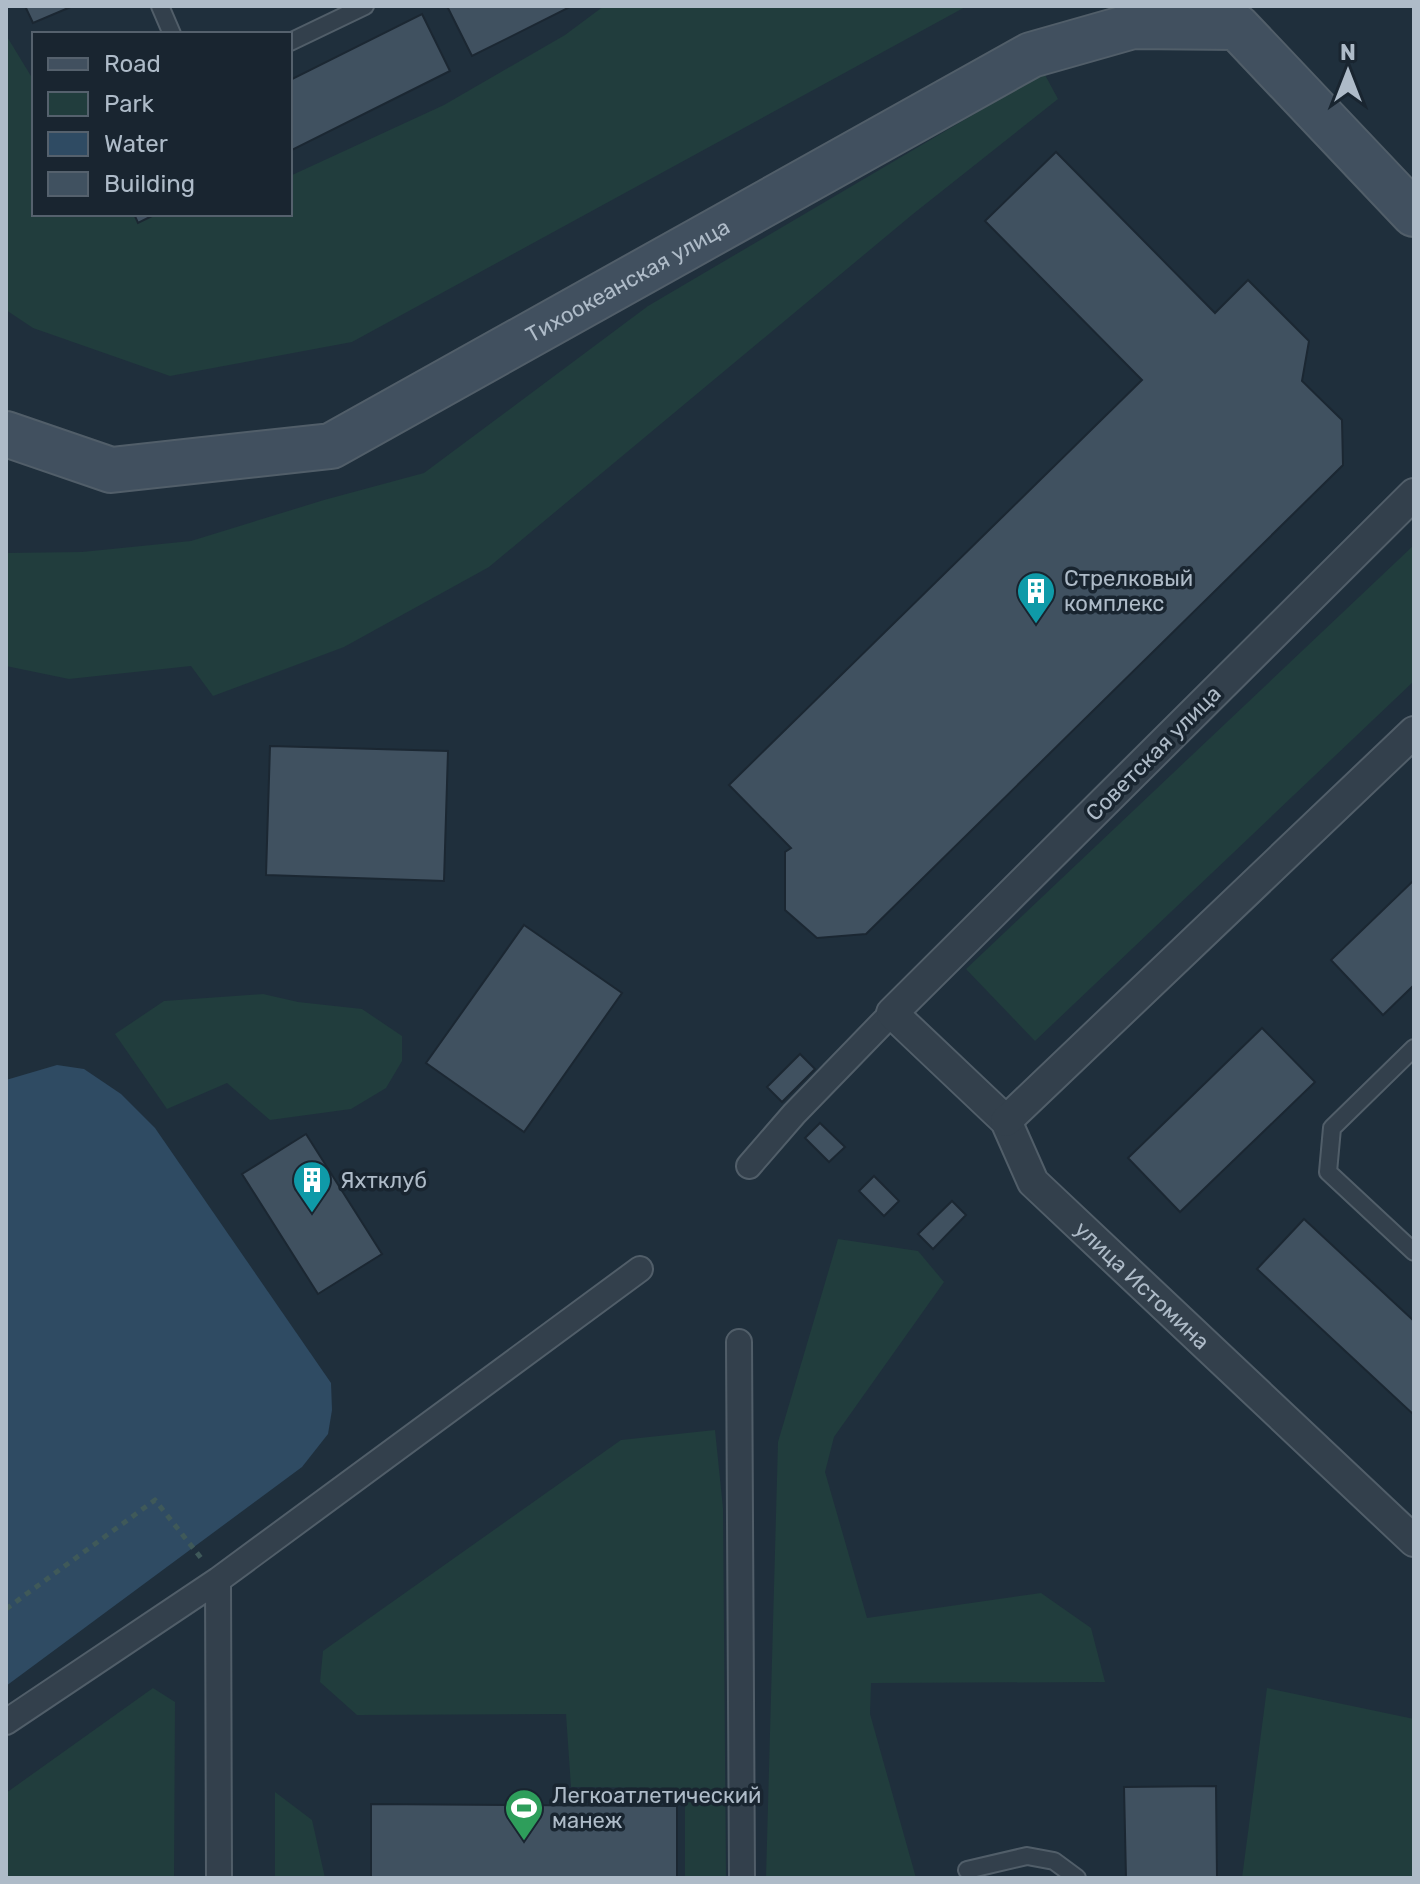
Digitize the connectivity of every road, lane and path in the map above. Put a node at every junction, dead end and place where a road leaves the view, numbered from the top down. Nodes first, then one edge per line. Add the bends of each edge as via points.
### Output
1 (160, 6) edge
2 (365, 6) edge
3 (1240, 17) edge
4 (171, 32) edge
5 (292, 41) edge
6 (1414, 214) edge
7 (6, 434) edge
8 (1414, 494) edge
9 (1414, 732) edge
10 (892, 1013) junction
11 (1414, 1048) edge
12 (1006, 1121) junction
13 (749, 1166) dead end
14 (1414, 1252) edge
15 (640, 1269) dead end
16 (739, 1342) dead end
17 (1414, 1541) edge
18 (218, 1580) junction
19 (6, 1609) edge
20 (6, 1722) edge
21 (967, 1870) dead end
22 (219, 1878) edge
23 (742, 1878) edge
24 (1077, 1878) edge

1 - 4 lane
2 - 5 lane
3 - 6 main road
3 - 7 main road, Тихоокеанская улица via 1133,26 1031,55 331,446 111,470
8 - 10 street, Советская улица
9 - 12 street
10 - 12 street, улица Истомина
10 - 13 street
11 - 14 lane via 1332,1128 1328,1172
12 - 17 street, улица Истомина via 1033,1182
15 - 18 street
16 - 23 street
18 - 19 path via 155,1500
18 - 20 street
18 - 22 street
21 - 24 lane via 1027,1856 1054,1861

